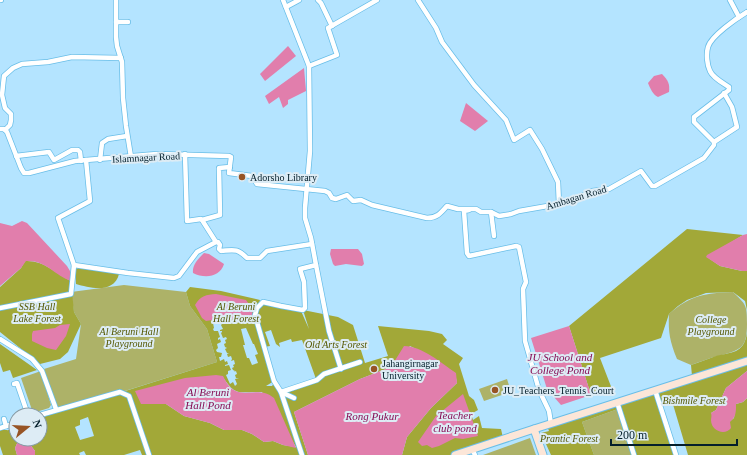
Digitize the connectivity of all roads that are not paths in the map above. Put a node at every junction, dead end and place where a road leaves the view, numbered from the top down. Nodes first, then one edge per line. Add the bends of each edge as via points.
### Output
1 (116, 0) edge
2 (283, 0) edge
3 (299, 0) edge
4 (318, 0) edge
5 (377, 0) edge
6 (418, 0) edge
7 (730, 0) edge
8 (286, 7) junction
9 (747, 12) edge
10 (739, 17) junction
11 (116, 22) junction
12 (128, 22) dead end
13 (332, 26) junction
14 (121, 58) junction
15 (309, 66) junction
16 (724, 93) junction
17 (2, 130) edge
18 (127, 136) junction
19 (714, 142) junction
20 (185, 154) junction
21 (16, 156) junction
22 (131, 157) junction
23 (83, 160) junction
24 (100, 160) junction
25 (230, 167) junction
26 (306, 189) junction
27 (559, 204) junction
28 (473, 209) junction
29 (492, 212) junction
30 (427, 218) joint
31 (202, 220) junction
32 (494, 236) dead end
33 (216, 242) junction
34 (312, 244) junction
35 (74, 265) junction
36 (316, 265) junction
37 (0, 308) edge
38 (0, 339) edge
39 (747, 361) edge
40 (360, 362) dead end
41 (341, 368) junction
42 (14, 384) dead end
43 (655, 390) junction
44 (281, 392) junction
45 (294, 398) dead end
46 (617, 402) junction
47 (25, 407) edge
48 (56, 410) junction
49 (48, 412) edge
50 (4, 419) dead end
51 (551, 424) junction
52 (6, 426) joint
53 (0, 428) edge
54 (534, 429) junction
55 (474, 452) edge
56 (149, 455) edge
57 (302, 455) edge
58 (455, 455) edge
59 (543, 455) edge
60 (634, 455) edge
61 (676, 455) edge

1 - 11 street
2 - 8 street
3 - 8 street
4 - 13 street
5 - 13 street
6 - 27 street via 442,42 474,85 506,120 514,140 530,130 558,182
7 - 10 street
8 - 15 street
9 - 10 street
10 - 16 street via 708,47 707,62 710,72 729,87
11 - 12 street
11 - 14 street via 117,46
13 - 15 street via 328,28 337,55
14 - 17 street via 72,57 22,64 13,68 4,76 2,95 5,108 11,114 12,120 10,125
14 - 18 street
15 - 26 street via 310,151
16 - 19 street via 732,108 737,127
16 - 19 street via 694,117 694,122
17 - 21 street via 7,132
18 - 22 street
18 - 24 street via 108,139 102,143
19 - 27 street, Ambagan Road via 704,158 655,186 652,186 641,171 609,188 592,191
20 - 22 street, Islamnagar Road
20 - 25 street, Islamnagar Road via 229,156
20 - 31 street via 187,221
21 - 23 street, Islamnagar Road via 24,173 29,174
21 - 23 street via 49,152 54,160 72,150 78,150
22 - 24 street, Islamnagar Road
23 - 24 street, Islamnagar Road
23 - 35 street via 90,200 58,218
25 - 26 street, Islamnagar Road via 230,173 252,176 257,184
25 - 31 street via 219,168 220,215
26 - 30 street, Islamnagar Road via 325,191 332,198 347,195 353,201 362,200 372,205
26 - 34 street via 305,218
27 - 29 street, Ambagan Road via 499,216
28 - 29 street, Ambagan Road
28 - 30 street, Ambagan Road via 447,206 434,218
28 - 51 street via 464,212 469,256 518,247 526,282 523,289 525,341
29 - 32 street
31 - 33 street
33 - 34 street via 220,245 221,251 240,251 247,258 260,258 267,251
33 - 35 street via 197,252 179,276 174,278
34 - 36 street
35 - 37 street via 71,294
36 - 41 street via 329,331
36 - 44 street via 300,269 306,308 303,310 263,302 255,315 274,381
38 - 48 street via 32,359 42,370
39 - 43 street
40 - 41 street
41 - 44 street via 324,374 317,380
42 - 47 street via 17,383
43 - 46 street
43 - 61 street
44 - 45 street
44 - 57 street
46 - 51 street
46 - 60 street
48 - 49 street
48 - 56 street via 120,392 129,396
50 - 52 street
51 - 54 street
52 - 53 street
54 - 55 street
54 - 59 street
55 - 58 street

